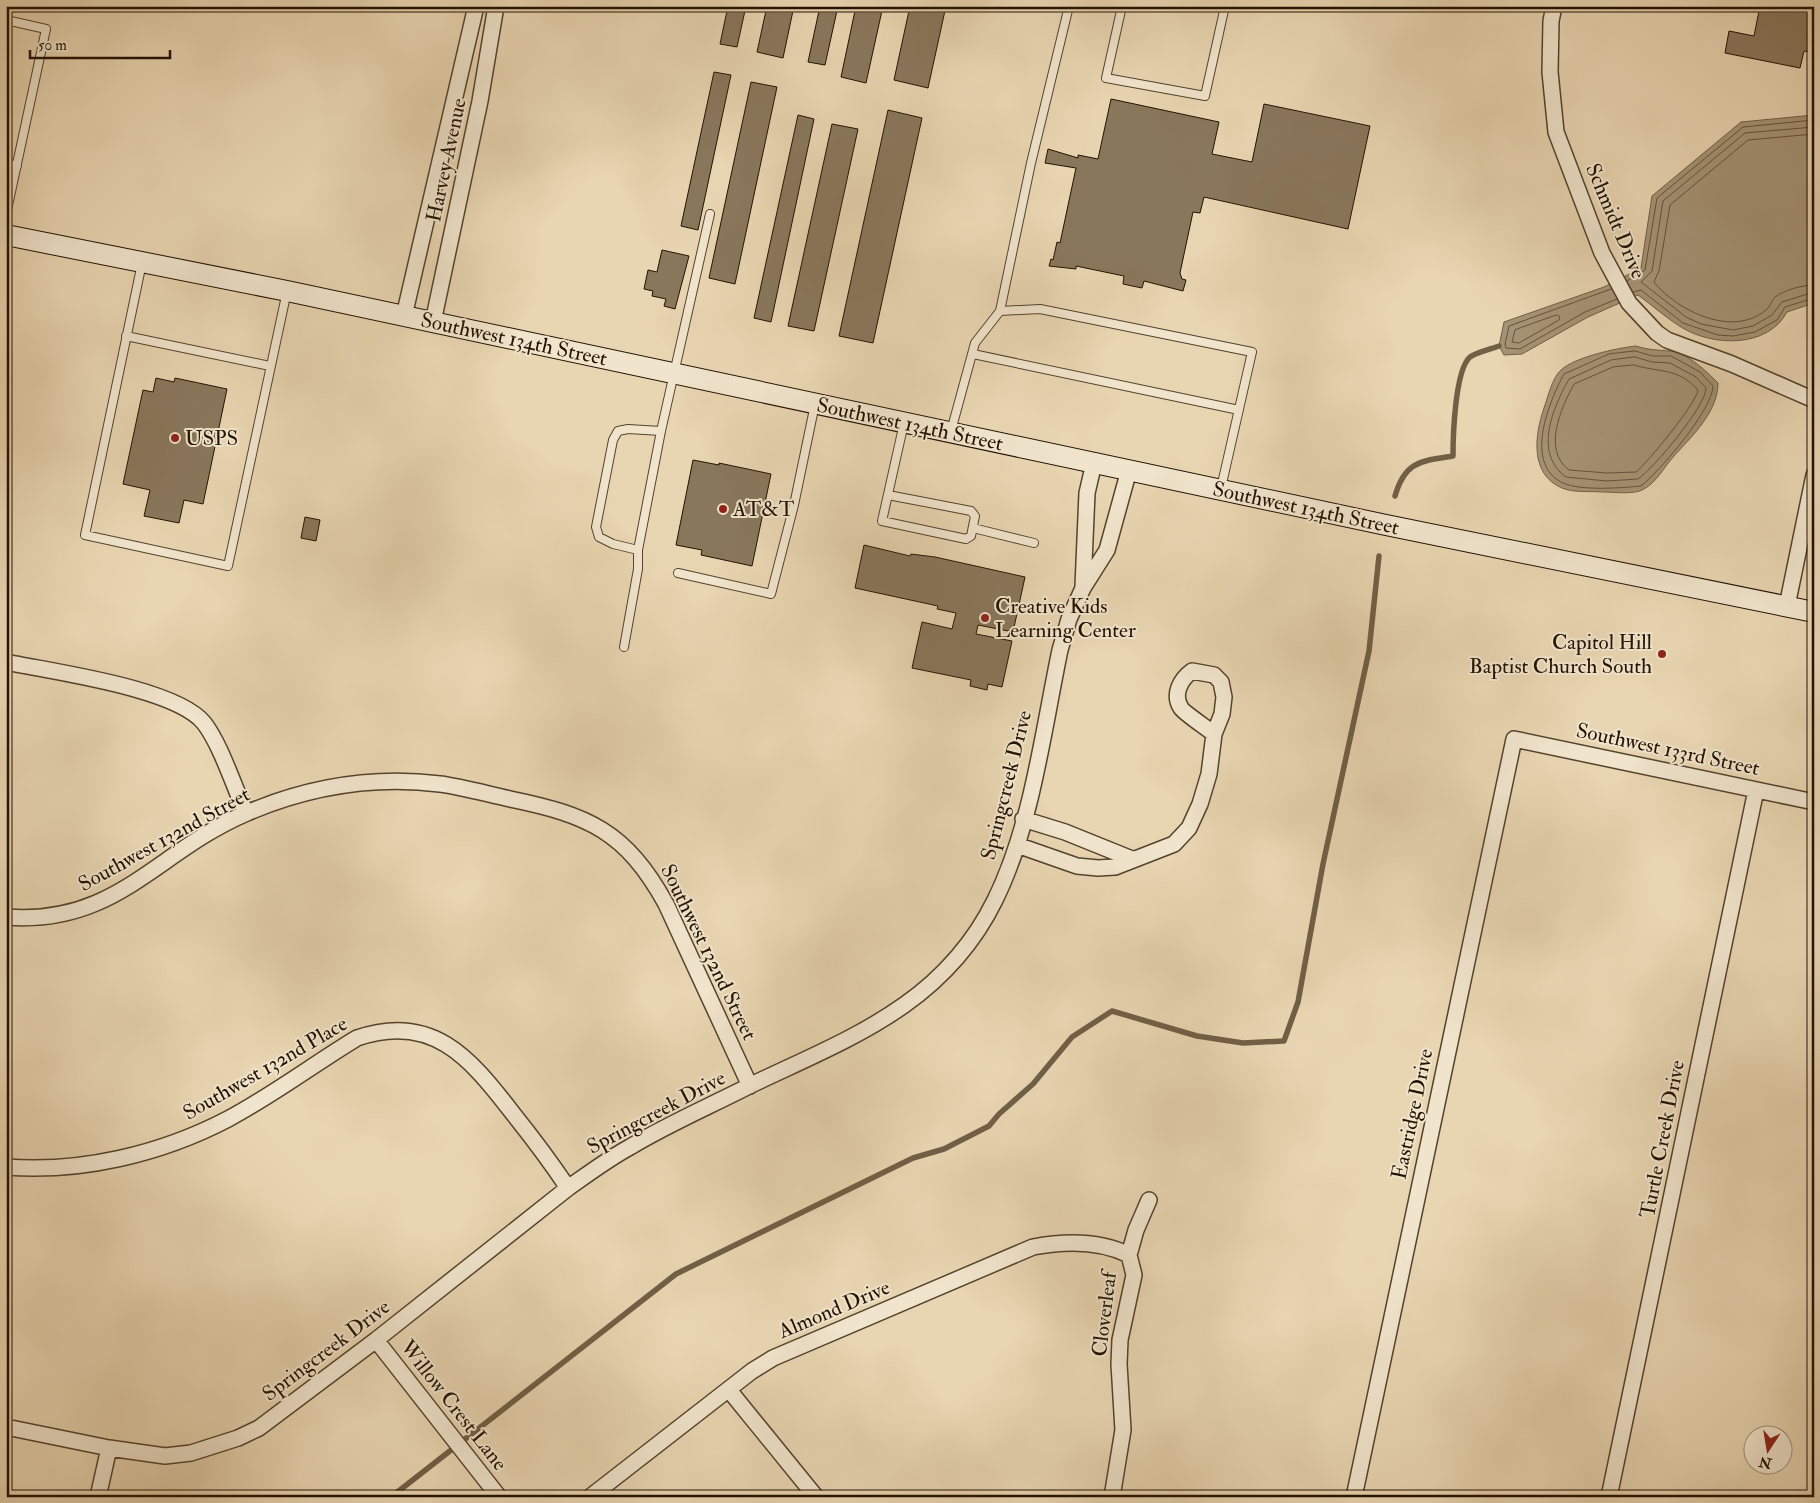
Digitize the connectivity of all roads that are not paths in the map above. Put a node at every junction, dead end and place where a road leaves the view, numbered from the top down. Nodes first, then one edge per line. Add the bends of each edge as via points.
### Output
1 (476, 6) edge
2 (496, 6) edge
3 (1069, 6) edge
4 (1122, 6) edge
5 (1226, 6) edge
6 (1554, 6) edge
7 (6, 20) edge
8 (6, 163) edge
9 (17, 166) junction
10 (710, 214) dead end
11 (6, 215) edge
12 (6, 235) edge
13 (142, 261) junction
14 (287, 291) junction
15 (1000, 311) junction
16 (404, 316) junction
17 (433, 322) junction
18 (126, 336) junction
19 (973, 354) junction
20 (270, 366) junction
21 (675, 374) junction
22 (1814, 400) edge
23 (815, 404) junction
24 (1239, 410) junction
25 (904, 423) junction
26 (661, 430) junction
27 (951, 432) junction
28 (1094, 463) junction
29 (1129, 470) junction
30 (1814, 474) edge
31 (1221, 490) junction
32 (888, 495) junction
33 (973, 528) junction
34 (1034, 542) dead end
35 (638, 550) junction
36 (678, 574) dead end
37 (1083, 588) junction
38 (1787, 606) junction
39 (1814, 612) edge
40 (624, 647) dead end
41 (6, 662) edge
42 (1214, 734) dead end
43 (1514, 739) joint
44 (1756, 790) junction
45 (1814, 802) edge
46 (246, 813) junction
47 (1023, 819) junction
48 (1017, 845) junction
49 (1132, 859) junction
50 (6, 917) edge
51 (750, 1086) junction
52 (6, 1167) edge
53 (568, 1188) junction
54 (1149, 1200) dead end
55 (1129, 1255) junction
56 (376, 1340) junction
57 (729, 1390) junction
58 (6, 1427) edge
59 (109, 1448) junction
60 (98, 1497) edge
61 (499, 1497) edge
62 (590, 1497) edge
63 (816, 1497) edge
64 (1112, 1497) edge
65 (1354, 1497) edge
66 (1609, 1497) edge

1 - 16 street, Harvey Avenue
2 - 17 street, Harvey Avenue via 480,101
3 - 15 lane
4 - 5 lane via 1106,78 1205,96
6 - 22 street, Schmidt Drive via 1550,72 1556,132 1602,253 1629,303 1667,340
7 - 9 lane via 46,29
8 - 9 lane
9 - 11 lane
10 - 21 lane
12 - 13 main road, Southwest 134th Street
13 - 14 main road, Southwest 134th Street
13 - 18 lane
14 - 16 main road, Southwest 134th Street
14 - 20 lane
15 - 19 lane via 976,343
15 - 24 lane via 1040,309 1252,352
16 - 17 main road, Southwest 134th Street
17 - 21 main road, Southwest 134th Street
18 - 20 lane
18 - 20 lane via 85,535 228,566
19 - 24 lane
19 - 27 lane
21 - 23 main road, Southwest 134th Street
21 - 26 lane
23 - 25 main road, Southwest 134th Street
23 - 36 lane via 771,594
24 - 31 lane
25 - 27 main road, Southwest 134th Street
25 - 32 lane
26 - 35 lane
26 - 35 lane via 618,431 613,440 596,527 599,536 613,544
27 - 28 main road, Southwest 134th Street
28 - 29 main road, Southwest 134th Street
28 - 37 street, Springcreek Drive via 1086,493
29 - 31 main road, Southwest 134th Street
29 - 37 street, Springcreek Drive via 1107,550
30 - 38 street
31 - 38 main road, Southwest 134th Street
32 - 33 lane via 971,511 975,516
32 - 33 lane via 883,522 966,539 971,536
33 - 34 lane
35 - 40 lane via 638,569
37 - 47 street, Springcreek Drive via 1060,650
38 - 39 main road, Southwest 134th Street
41 - 46 street via 161,696 193,713 211,735
42 - 49 street via 1209,774 1189,828 1174,844
43 - 44 street, Southwest 133rd Street
43 - 65 street, Eastridge Drive
44 - 45 street, Southwest 133rd Street
44 - 66 street, Turtle Creek Drive
46 - 50 street, Southwest 132nd Street via 205,835 102,902 52,917
46 - 51 street, Southwest 132nd Street via 313,790 346,784 416,782 442,784 545,806 586,820 620,843 653,880
47 - 48 street, Springcreek Drive
47 - 49 street
48 - 49 street via 1084,867 1115,867
48 - 51 street, Springcreek Drive via 986,917 961,951 913,1000 844,1043
51 - 53 street, Springcreek Drive via 631,1146
52 - 53 street, Southwest 132nd Place via 97,1163 171,1143 209,1128 248,1107 357,1038 375,1032 395,1031 431,1037 470,1060
53 - 56 street, Springcreek Drive
54 - 55 street, Cloverleaf
55 - 57 street, Almond Drive via 1094,1244 1050,1244 1033,1248 773,1358
55 - 64 street, Cloverleaf via 1134,1275 1120,1340 1123,1430
56 - 59 street, Springcreek Drive via 259,1428 238,1438 191,1453 165,1456
56 - 61 street, Willow Crest Lane
57 - 62 street, Almond Drive
57 - 63 street
58 - 59 street, Springcreek Drive
59 - 60 street

